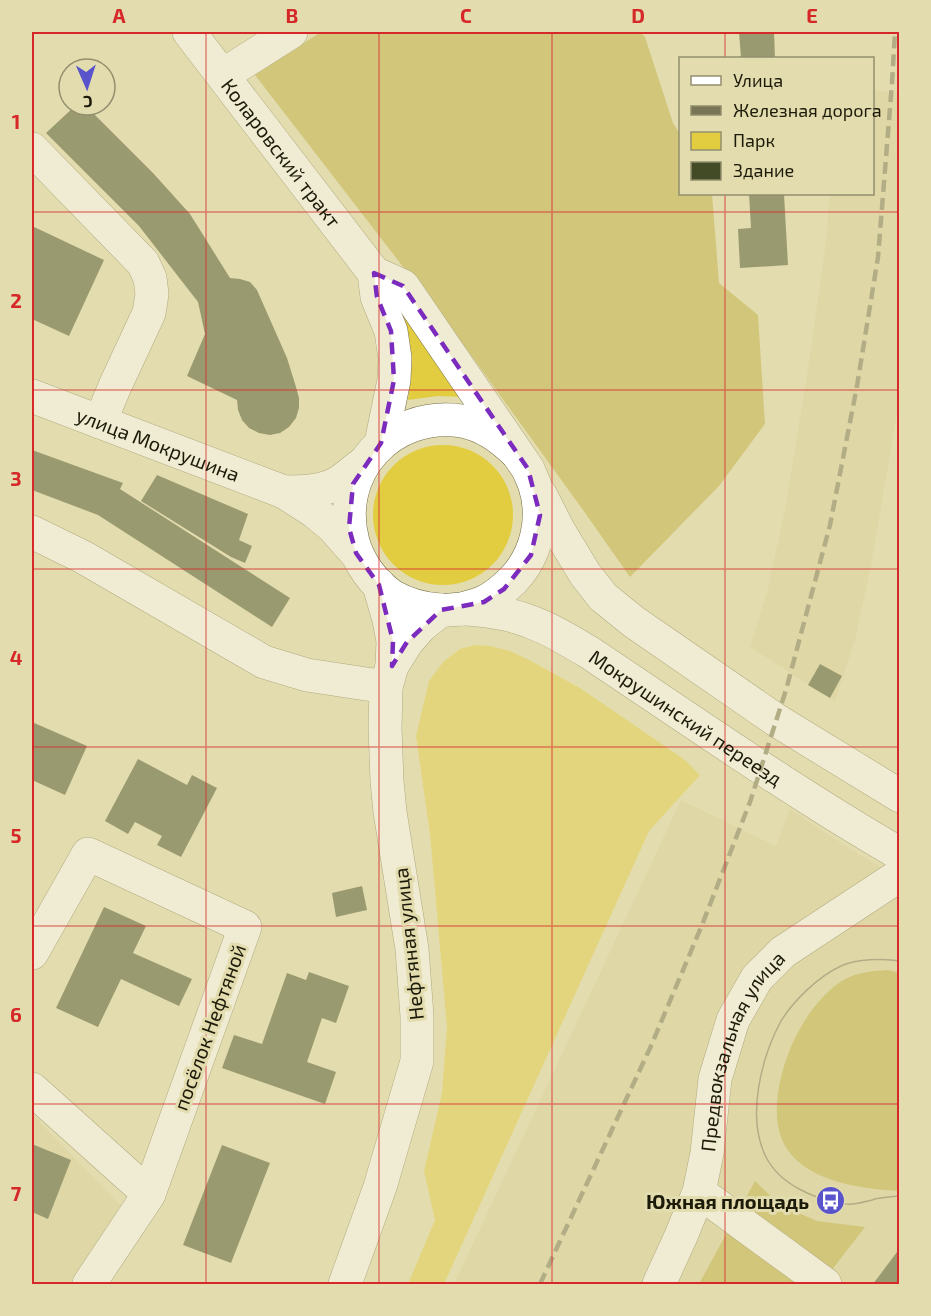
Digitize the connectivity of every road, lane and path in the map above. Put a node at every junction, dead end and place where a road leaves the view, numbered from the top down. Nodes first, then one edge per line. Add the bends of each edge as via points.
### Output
1 (189, 32) edge
2 (291, 32) edge
3 (223, 75) junction
4 (32, 149) edge
5 (374, 273) junction
6 (32, 396) edge
7 (100, 422) junction
8 (517, 453) junction
9 (372, 454) junction
10 (535, 486) junction
11 (284, 492) junction
12 (32, 532) edge
13 (356, 553) junction
14 (379, 585) junction
15 (451, 610) junction
16 (389, 676) junction
17 (900, 796) edge
18 (900, 854) edge
19 (900, 875) edge
20 (32, 953) edge
21 (32, 1089) edge
22 (699, 1192) junction
23 (149, 1194) junction
24 (89, 1284) edge
25 (345, 1284) edge
26 (659, 1284) edge
27 (825, 1284) edge

1 - 3 main road, Коларовский тракт
2 - 3 main road
3 - 5 main road, Коларовский тракт
4 - 7 main road via 143,263 150,278 149,313
5 - 8 main road via 403,286
5 - 9 main road via 395,358 394,380
6 - 7 main road, улица Мокрушина
7 - 11 main road, улица Мокрушина
8 - 9 main road via 485,429 464,421 438,420 396,432
8 - 10 main road
9 - 11 main road via 336,483 311,492
9 - 13 main road via 353,484 349,506 349,528
10 - 15 main road via 540,515 537,536 521,572 484,602
10 - 17 main road via 569,548 603,597 776,720
11 - 13 main road via 333,527
12 - 16 main road via 83,556 264,662 307,675
13 - 14 main road
14 - 15 main road via 408,603 426,609
14 - 16 main road, Нефтяная улица via 393,641
15 - 16 main road via 421,626 407,642
15 - 18 main road, Мокрушинский переезд via 500,614 534,622 562,636
16 - 25 main road, Нефтяная улица via 385,728 387,781 412,949 417,1061 380,1187
19 - 22 main road, Предвокзальная улица via 783,952 757,978 733,1020 715,1079
20 - 23 main road, посёлок Нефтяной via 88,855 245,927
21 - 23 main road
22 - 26 main road, Предвокзальная улица
22 - 27 main road
23 - 24 main road

